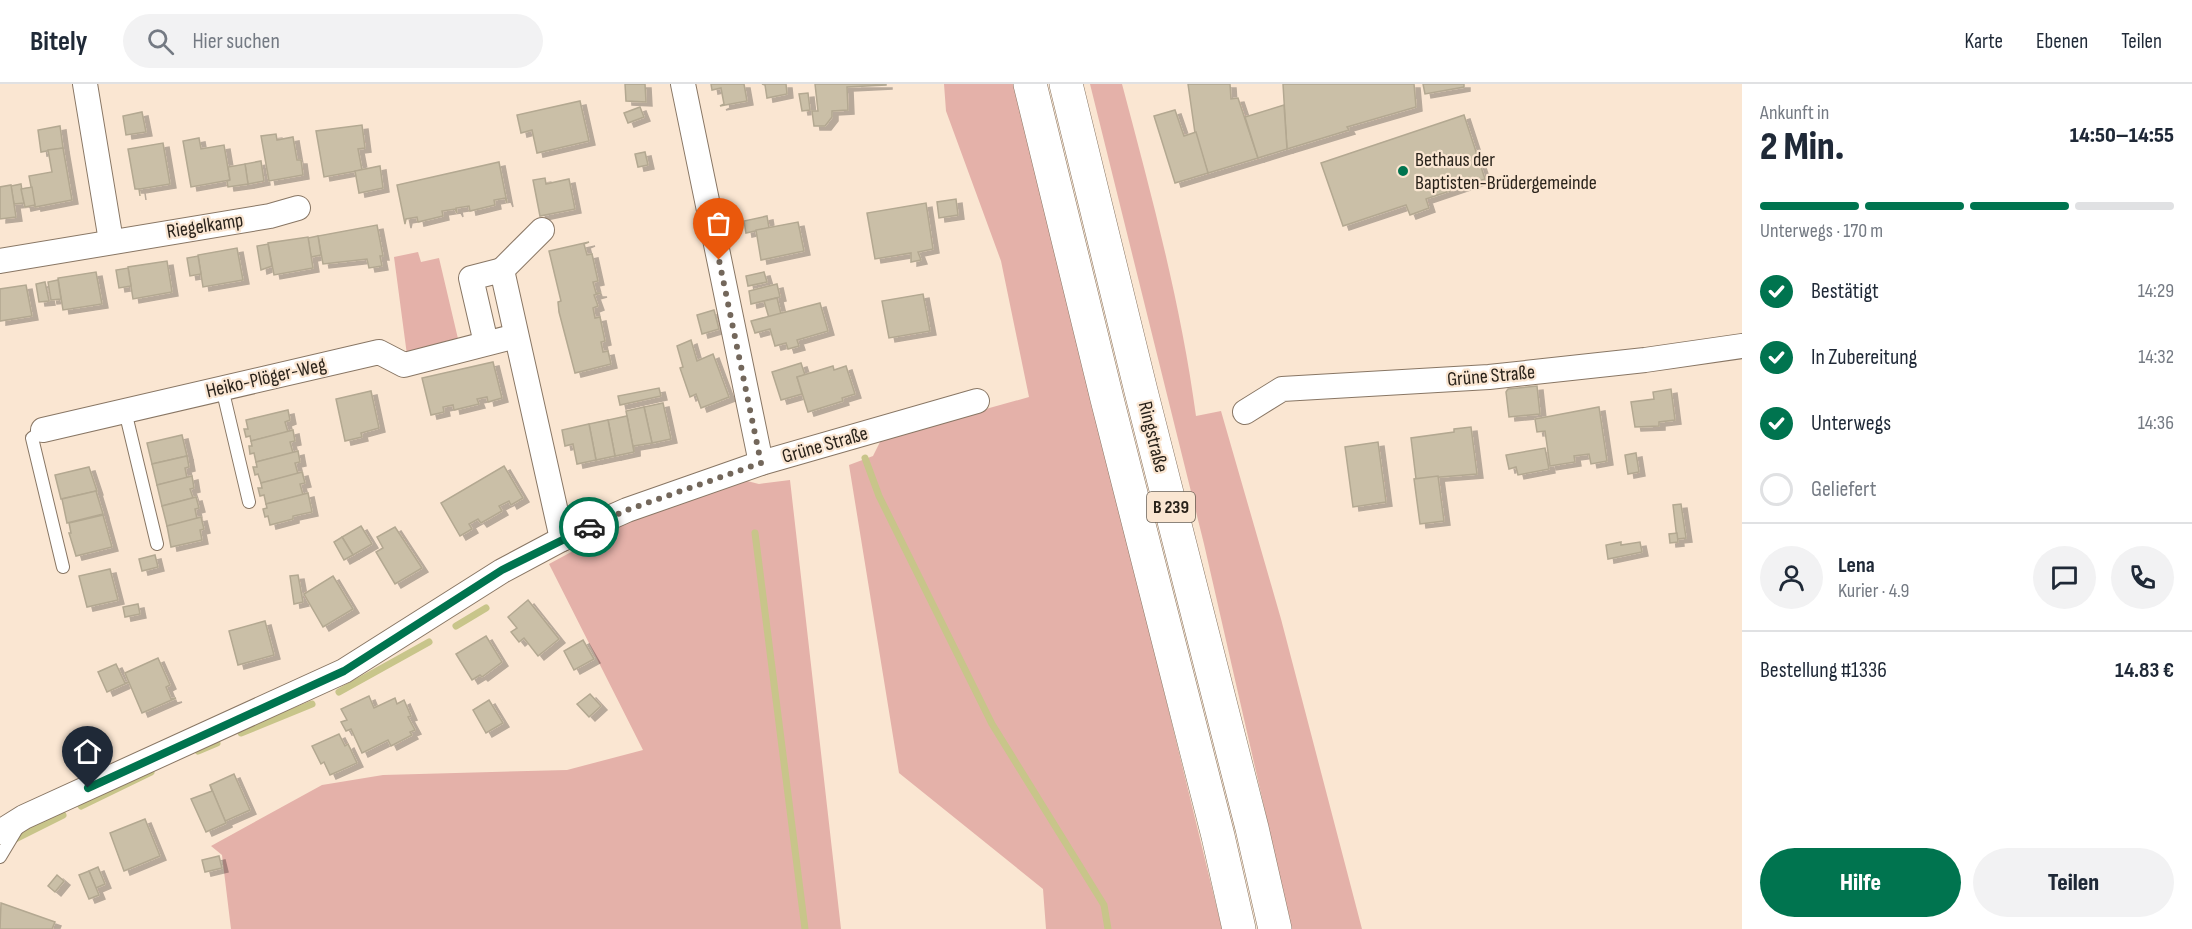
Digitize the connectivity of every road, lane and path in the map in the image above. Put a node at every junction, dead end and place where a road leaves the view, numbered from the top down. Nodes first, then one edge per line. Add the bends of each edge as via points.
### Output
1 (85, 84) edge
2 (683, 84) edge
3 (1030, 84) edge
4 (1066, 84) edge
5 (298, 208) dead end
6 (542, 230) dead end
7 (111, 241) junction
8 (0, 261) edge
9 (502, 270) junction
10 (516, 336) junction
11 (486, 343) junction
12 (1742, 345) edge
13 (222, 388) junction
14 (977, 401) dead end
15 (125, 411) junction
16 (1245, 412) dead end
17 (43, 430) joint
18 (761, 463) junction
19 (249, 502) dead end
20 (562, 539) junction
21 (157, 544) dead end
22 (63, 567) dead end
23 (24, 817) junction
24 (0, 832) edge
25 (0, 857) edge
26 (1239, 929) edge
27 (1275, 929) edge

1 - 7 street
2 - 18 street
3 - 26 highway, Ringstraße / B 239
4 - 27 highway, Ringstraße / B 239
5 - 7 street, Riegelkamp via 270,216
6 - 9 street
7 - 8 street, Riegelkamp
9 - 10 street
9 - 11 street via 471,278
10 - 11 street, Heiko-Plöger-Weg
10 - 20 street
11 - 13 street, Heiko-Plöger-Weg via 404,365 379,352
12 - 16 street, Grüne Straße via 1489,377 1282,390
13 - 15 street, Heiko-Plöger-Weg
13 - 19 lane
14 - 18 street, Grüne Straße
15 - 17 street, Heiko-Plöger-Weg
15 - 21 lane
17 - 22 lane via 32,438
18 - 20 street, Grüne Straße via 627,510
20 - 23 street, Grüne Straße via 502,570 344,671
23 - 24 street, Grüne Straße
23 - 25 lane

